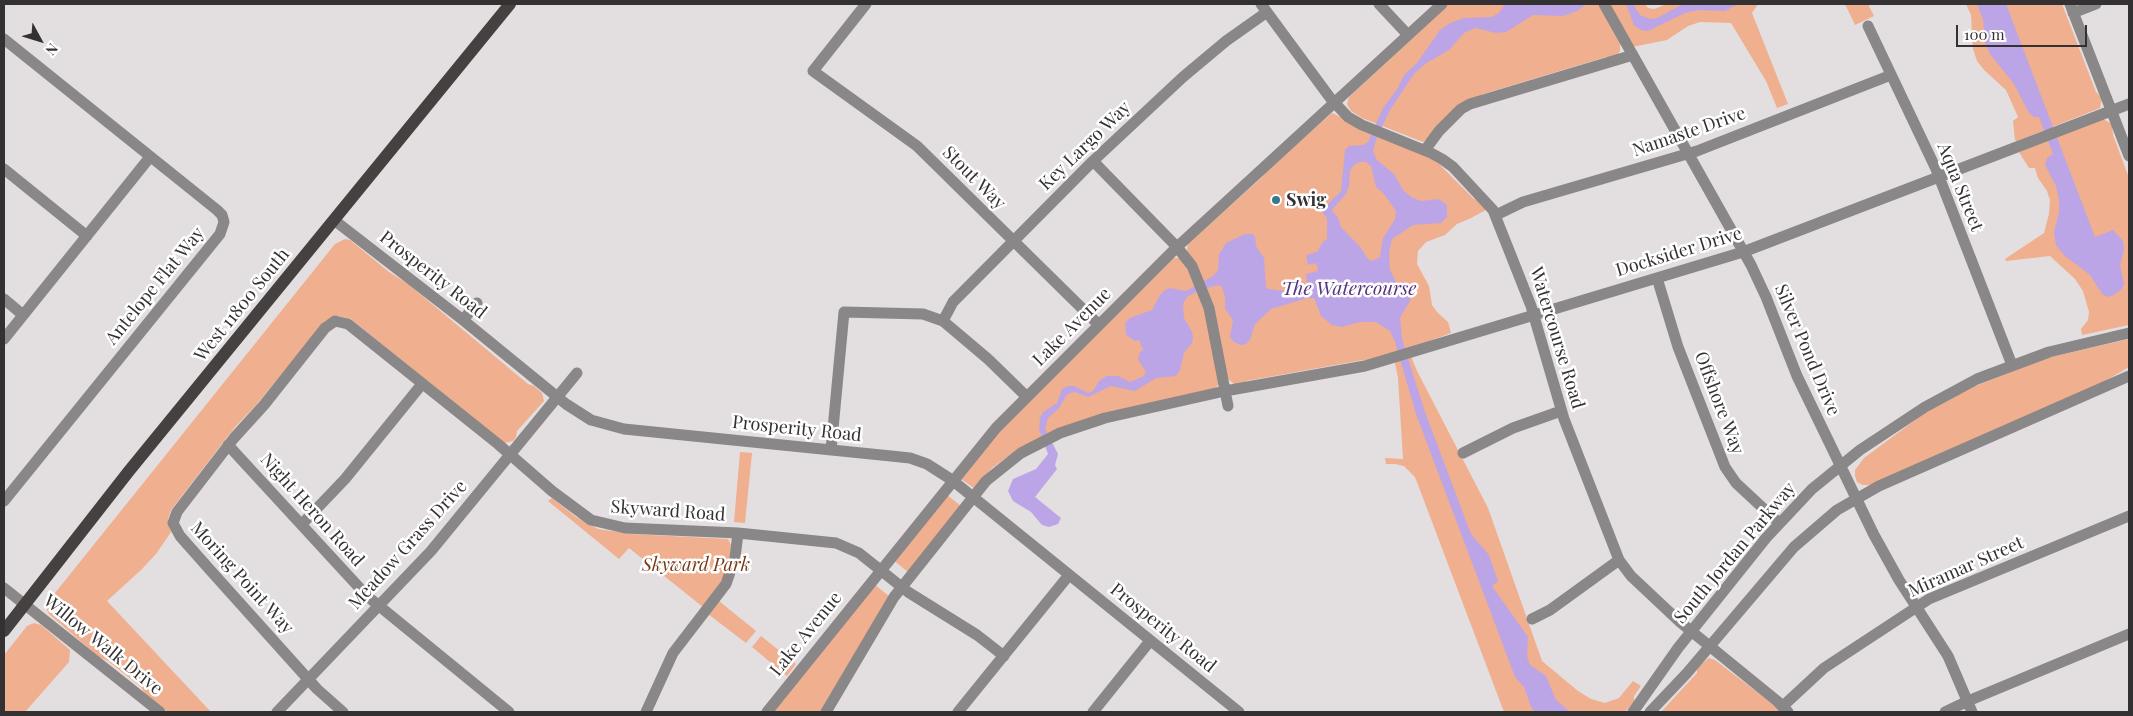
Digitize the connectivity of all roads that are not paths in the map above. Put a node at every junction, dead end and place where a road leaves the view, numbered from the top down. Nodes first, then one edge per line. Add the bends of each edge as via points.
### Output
1 (510, 4) edge
2 (866, 4) edge
3 (1379, 4) edge
4 (1442, 4) edge
5 (1604, 4) edge
6 (2096, 4) edge
7 (1264, 8) edge
8 (2072, 8) edge
9 (1868, 26) dead end
10 (1408, 35) junction
11 (4, 39) edge
12 (1633, 55) junction
13 (1892, 75) junction
14 (1334, 103) junction
15 (2129, 104) edge
16 (2112, 110) junction
17 (1425, 150) junction
18 (1688, 153) junction
19 (2129, 156) edge
20 (150, 157) junction
21 (1093, 161) junction
22 (4, 169) edge
23 (1939, 177) junction
24 (1496, 215) junction
25 (334, 220) junction
26 (87, 236) junction
27 (1012, 241) junction
28 (1177, 247) junction
29 (1743, 252) junction
30 (1657, 278) junction
31 (4, 299) edge
32 (477, 303) dead end
33 (23, 315) junction
34 (1533, 315) junction
35 (463, 320) junction
36 (335, 321) joint
37 (943, 321) junction
38 (1100, 324) junction
39 (2129, 333) edge
40 (4, 339) edge
41 (2012, 365) junction
42 (577, 373) dead end
43 (2129, 376) edge
44 (422, 384) junction
45 (1225, 391) junction
46 (558, 397) junction
47 (1027, 397) junction
48 (1228, 406) dead end
49 (1561, 411) junction
50 (228, 445) junction
51 (831, 450) junction
52 (1463, 453) dead end
53 (509, 454) junction
54 (1840, 466) junction
55 (952, 480) junction
56 (973, 497) junction
57 (1856, 498) junction
58 (4, 501) edge
59 (2129, 516) edge
60 (1779, 523) junction
61 (302, 524) junction
62 (738, 533) junction
63 (1619, 560) junction
64 (881, 570) junction
65 (1069, 575) junction
66 (901, 587) junction
67 (4, 588) edge
68 (25, 604) junction
69 (378, 606) junction
70 (1917, 607) junction
71 (1532, 619) dead end
72 (4, 631) edge
73 (1690, 632) junction
74 (2129, 634) edge
75 (1150, 641) junction
76 (1709, 647) junction
77 (1004, 656) junction
78 (309, 679) junction
79 (1968, 701) junction
80 (1785, 709) edge
81 (157, 711) edge
82 (277, 712) edge
83 (343, 712) edge
84 (509, 712) edge
85 (646, 712) edge
86 (767, 712) edge
87 (826, 712) edge
88 (958, 712) edge
89 (1093, 712) edge
90 (1237, 712) edge
91 (1633, 712) edge
92 (1650, 712) edge
93 (1945, 712) edge
94 (1972, 712) edge

1 - 25 main road, West 11800 South
2 - 27 street, Stout Way via 813,71 917,146
3 - 10 street
4 - 10 street, Lake Avenue
5 - 12 street, Silver Pond Drive
6 - 8 street
7 - 14 street, Watercourse Road
7 - 21 street, Key Largo Way via 1183,77
8 - 16 street
9 - 13 street, Aqua Street
10 - 14 street, Lake Avenue
11 - 20 street, Antelope Flat Way
12 - 17 street via 1470,104 1439,131
12 - 18 street, Silver Pond Drive
13 - 18 street, Namaste Drive
13 - 23 street, Aqua Street
14 - 17 street, Watercourse Road via 1348,117
14 - 28 street, Lake Avenue
15 - 16 street, Docksider Drive
16 - 19 street
16 - 23 street, Docksider Drive
17 - 24 street, Watercourse Road via 1453,167
18 - 24 street, Namaste Drive via 1523,202
18 - 29 street, Silver Pond Drive
20 - 26 street
20 - 58 street, Antelope Flat Way via 220,212 224,222 222,230
21 - 27 street, Key Largo Way
21 - 28 street
22 - 26 street
23 - 29 street, Docksider Drive
23 - 41 street, Aqua Street
24 - 34 street, Watercourse Road
25 - 35 street, Prosperity Road
25 - 68 main road, West 11800 South via 135,463
26 - 33 street
27 - 37 street, Key Largo Way via 953,302
27 - 38 street, Stout Way
28 - 38 street, Lake Avenue
28 - 45 street via 1188,260 1205,298
29 - 30 street, Docksider Drive
29 - 54 street, Silver Pond Drive via 1766,297 1796,376
30 - 34 street, Docksider Drive
30 - 60 street, Offshore Way via 1678,347 1725,467 1736,483
31 - 33 street
32 - 35 street
33 - 40 street
34 - 45 street, Docksider Drive via 1373,364
34 - 49 street, Watercourse Road
35 - 46 street, Prosperity Road
36 - 44 street, Skyward Road via 348,324
36 - 50 street, Moring Point Way via 325,328
37 - 47 street
37 - 51 street via 923,314 844,312
38 - 47 street, Lake Avenue
39 - 41 street, South Jordan Parkway via 2067,346
41 - 54 street, South Jordan Parkway via 1925,407
42 - 46 street, Meadow Grass Drive
43 - 57 street
44 - 53 street, Skyward Road
44 - 61 street via 345,479
45 - 48 street
45 - 56 street via 1105,418 1057,434 997,470
46 - 51 street, Prosperity Road via 586,418 613,428
46 - 53 street, Meadow Grass Drive
47 - 55 street, Lake Avenue via 988,436
49 - 52 street via 1513,428
49 - 63 street, Watercourse Road
50 - 61 street, Night Heron Road
50 - 78 street, Moring Point Way via 177,512 174,526 186,544
51 - 55 street, Prosperity Road via 910,458 927,464
53 - 62 street, Skyward Road via 581,514 601,524
53 - 69 street, Meadow Grass Drive via 431,551
54 - 57 street, Silver Pond Drive
54 - 60 street, South Jordan Parkway
55 - 56 street, Prosperity Road
55 - 64 street, Lake Avenue
56 - 65 street, Prosperity Road
56 - 66 street
57 - 70 street, Silver Pond Drive via 1889,564
57 - 76 street via 1794,547
59 - 70 street, Miramar Street via 1936,595
60 - 73 street, South Jordan Parkway
61 - 69 street, Night Heron Road
62 - 64 street, Skyward Road via 836,543 859,553
62 - 85 street via 736,558 728,580 673,653
63 - 71 street via 1550,610
63 - 73 street, Watercourse Road via 1642,587
64 - 66 street, Skyward Road
64 - 86 street, Lake Avenue
65 - 75 street, Prosperity Road
65 - 77 street
66 - 77 street, Skyward Road
66 - 87 street
67 - 68 street, Willow Walk Drive
68 - 72 main road, West 11800 South
68 - 81 street, Willow Walk Drive
69 - 78 street, Meadow Grass Drive
69 - 84 street, Night Heron Road
70 - 79 street, Silver Pond Drive via 1948,656
70 - 80 street, Miramar Street via 1824,668
73 - 76 street, Watercourse Road
73 - 91 street, South Jordan Parkway
74 - 79 street
75 - 89 street
75 - 90 street, Prosperity Road
76 - 80 street, Watercourse Road
76 - 92 street
77 - 88 street
78 - 82 street, Meadow Grass Drive
78 - 83 street, Moring Point Way
79 - 93 street
79 - 94 street, Silver Pond Drive

